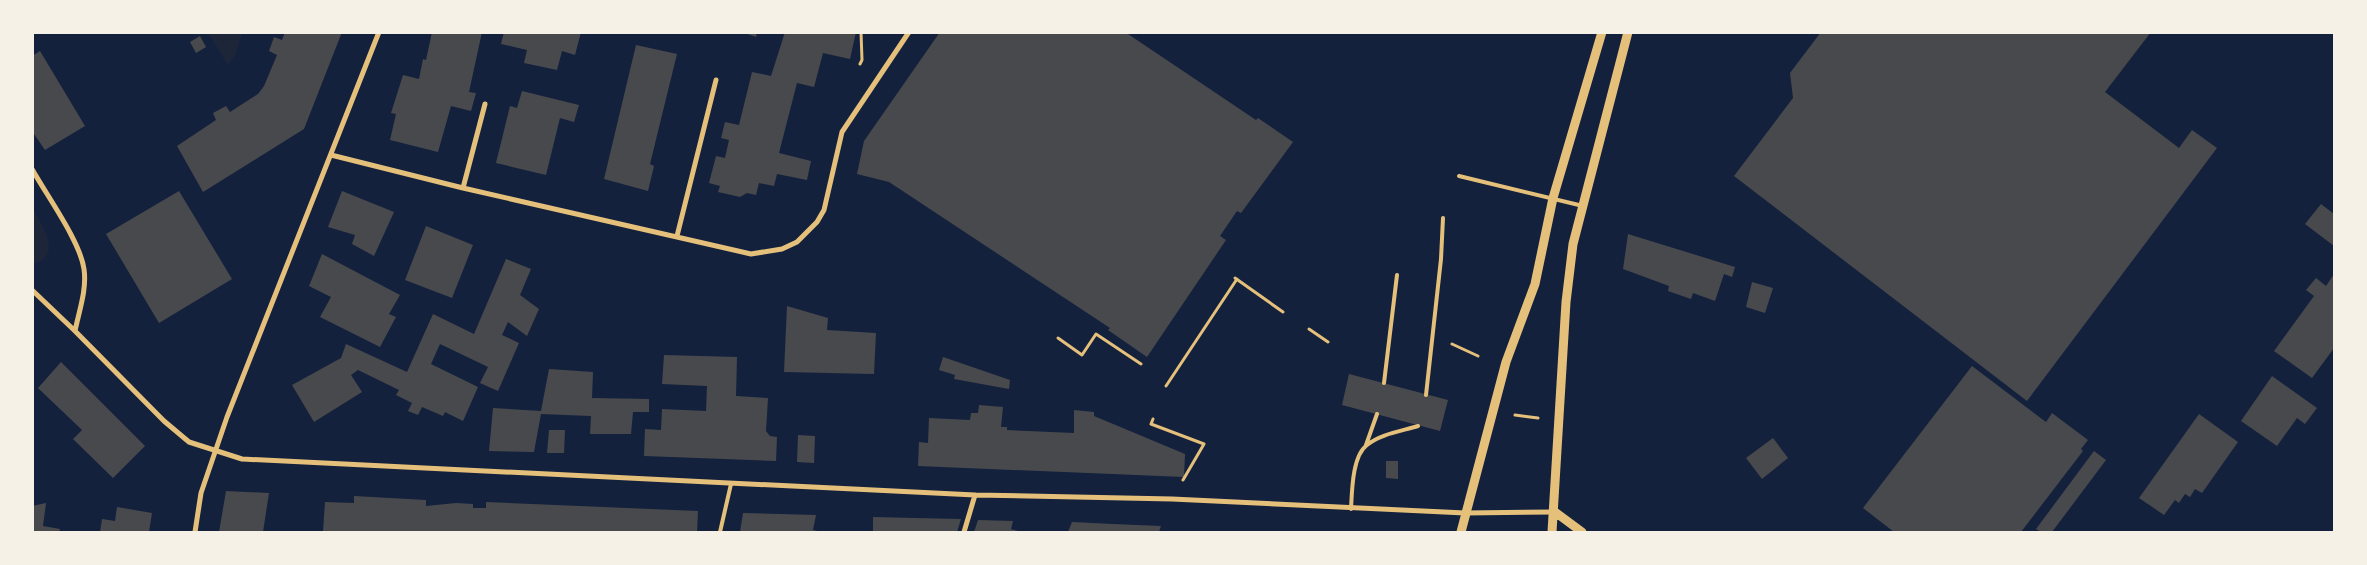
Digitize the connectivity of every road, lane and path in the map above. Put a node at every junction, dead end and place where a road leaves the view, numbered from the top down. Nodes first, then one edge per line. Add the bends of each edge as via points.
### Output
1 (379, 32) edge
2 (861, 32) edge
3 (909, 32) edge
4 (1602, 32) edge
5 (1628, 32) edge
6 (859, 67) dead end
7 (716, 80) dead end
8 (485, 104) dead end
9 (331, 156) junction
10 (32, 169) edge
11 (1459, 176) dead end
12 (463, 188) junction
13 (1553, 198) junction
14 (1582, 206) junction
15 (1443, 218) dead end
16 (677, 236) junction
17 (1396, 275) dead end
18 (32, 290) edge
19 (1283, 312) dead end
20 (1309, 328) dead end
21 (74, 331) junction
22 (1058, 338) dead end
23 (1328, 342) dead end
24 (1452, 344) dead end
25 (1478, 356) dead end
26 (1141, 364) dead end
27 (1384, 383) dead end
28 (1166, 386) dead end
29 (1426, 395) dead end
30 (1377, 414) dead end
31 (1506, 414) dead end
32 (1153, 419) dead end
33 (1546, 419) dead end
34 (1418, 426) dead end
35 (1366, 446) junction
36 (215, 451) junction
37 (1182, 482) dead end
38 (731, 484) junction
39 (975, 495) junction
40 (1351, 509) junction
41 (1554, 512) junction
42 (1465, 513) junction
43 (195, 532) edge
44 (720, 532) edge
45 (964, 532) edge
46 (1461, 532) edge
47 (1552, 532) edge
48 (1582, 532) edge

1 - 9 street
2 - 6 path via 862,60
3 - 16 street via 842,132 824,210 808,233 782,249 751,254
4 - 13 street
5 - 14 street
7 - 16 street
8 - 12 street
9 - 12 street
9 - 36 street
10 - 21 street via 78,249 84,269 84,290
11 - 13 lane
12 - 16 street
13 - 14 lane
13 - 42 street via 1535,284 1506,362
14 - 41 street via 1573,244 1566,302
15 - 29 lane
17 - 27 lane
18 - 21 street
19 - 28 path via 1236,279
20 - 23 path
21 - 36 street via 164,421 189,442
22 - 26 path via 1082,354 1096,334
24 - 25 path
30 - 35 lane
31 - 33 path
32 - 37 path via 1151,424 1204,444
34 - 35 lane
35 - 40 lane via 1352,481
36 - 38 street via 242,459
36 - 43 street via 202,493
38 - 39 street
38 - 44 lane
39 - 40 street via 1172,499
39 - 45 street
40 - 42 street
41 - 42 street
41 - 47 street
41 - 48 street
42 - 46 street

